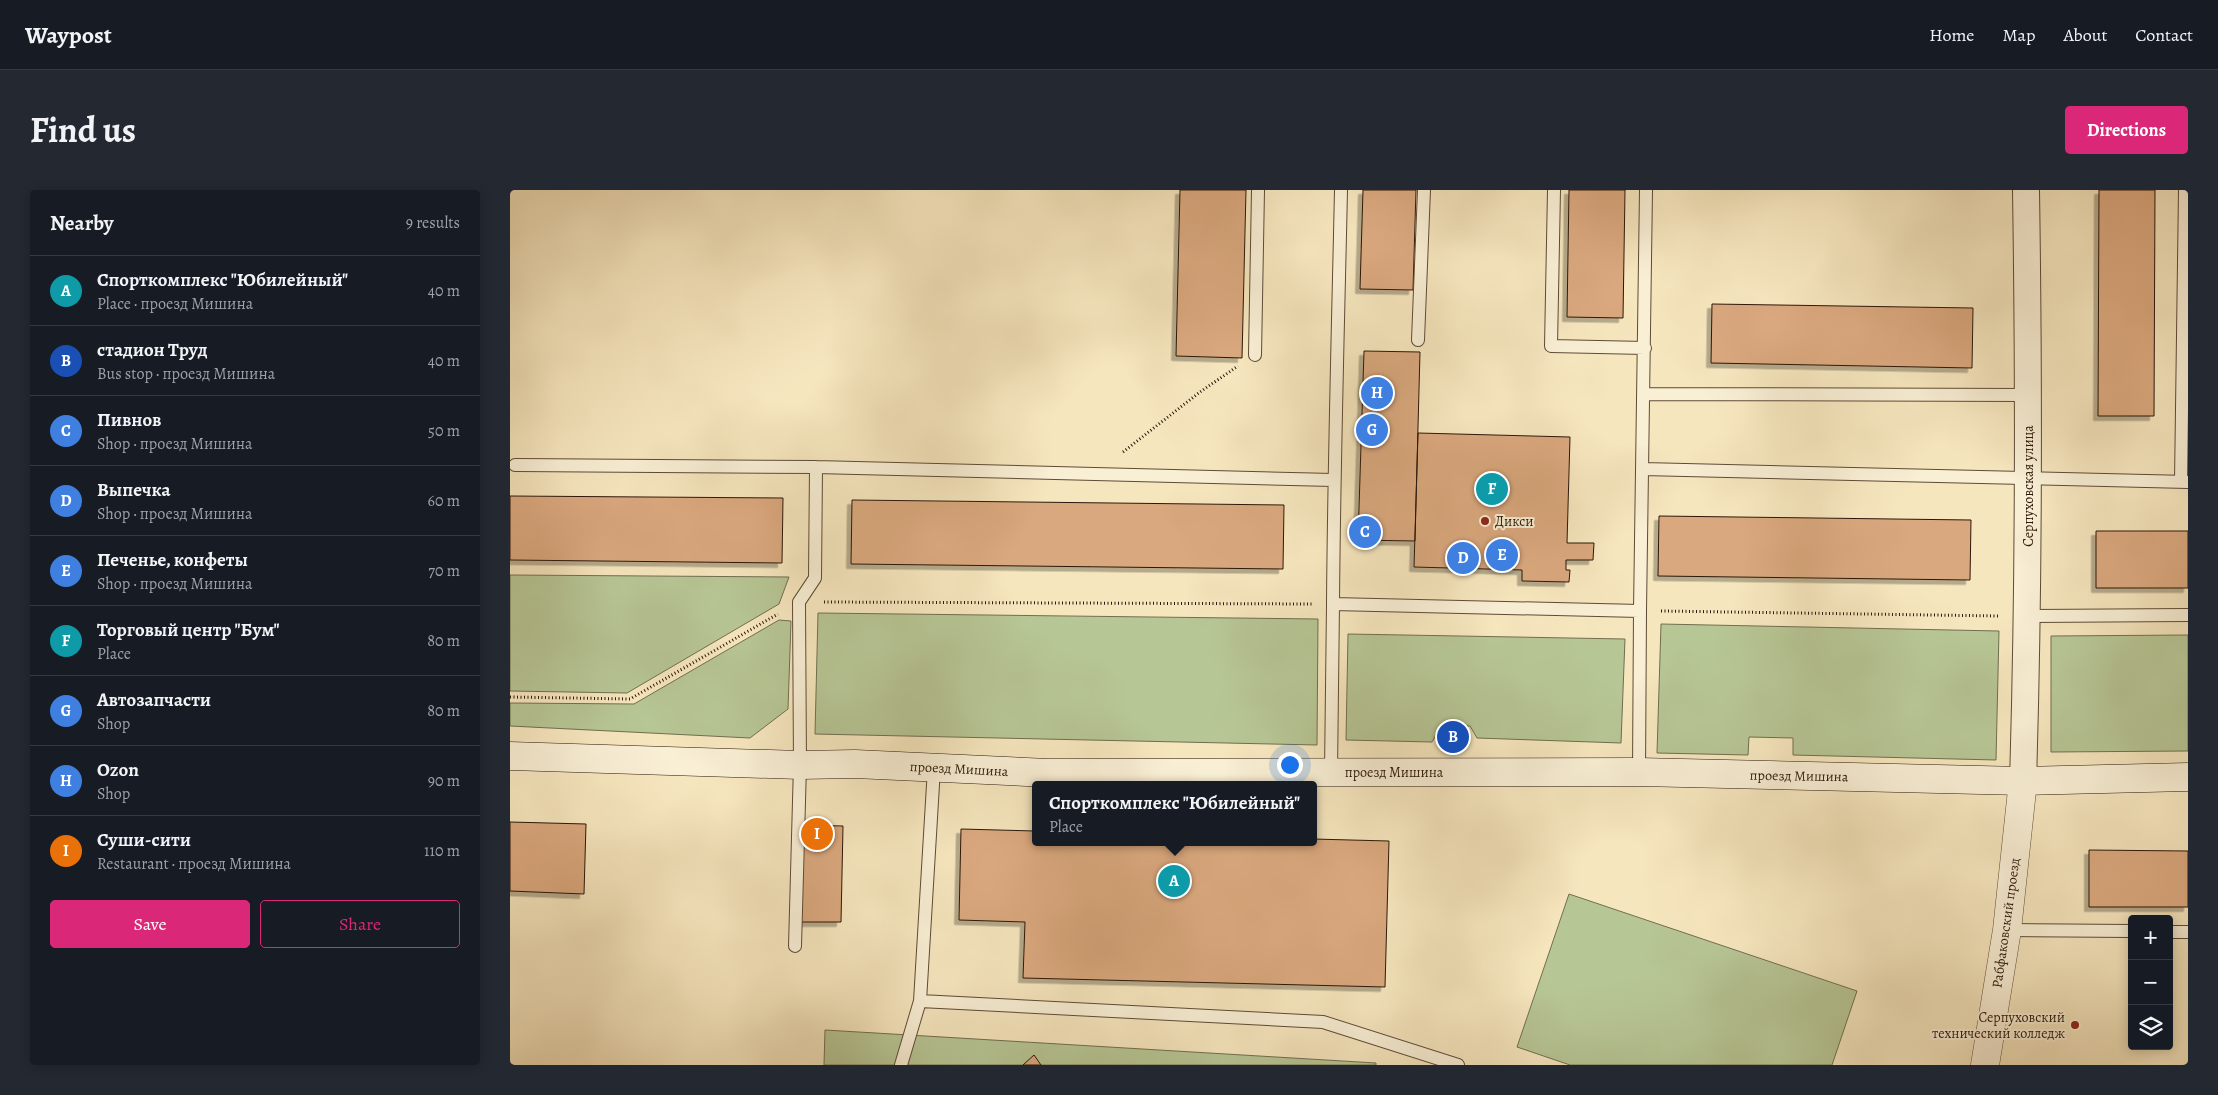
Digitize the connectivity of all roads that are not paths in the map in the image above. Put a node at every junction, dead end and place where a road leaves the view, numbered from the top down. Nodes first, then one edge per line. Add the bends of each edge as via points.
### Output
1 (1258, 190) edge
2 (1341, 190) edge
3 (1424, 190) edge
4 (1554, 190) edge
5 (1646, 190) edge
6 (2026, 190) edge
7 (2185, 190) edge
8 (1418, 340) dead end
9 (1645, 348) junction
10 (1255, 355) road end
11 (1644, 394) junction
12 (2029, 396) junction
13 (515, 465) dead end
14 (816, 467) junction
15 (1643, 469) junction
16 (2028, 479) junction
17 (1334, 480) junction
18 (2184, 482) edge
19 (1333, 604) junction
20 (1640, 611) junction
21 (2188, 615) edge
22 (2028, 616) junction
23 (510, 756) edge
24 (800, 765) junction
25 (934, 768) junction
26 (1331, 772) junction
27 (1639, 772) junction
28 (2188, 777) edge
29 (2023, 781) junction
30 (2007, 930) junction
31 (2128, 931) edge
32 (2173, 932) edge
33 (2188, 932) edge
34 (795, 946) dead end
35 (920, 1001) junction
36 (901, 1065) edge
37 (1458, 1065) edge
38 (1985, 1065) edge

1 - 10 lane
2 - 17 lane
3 - 8 lane
4 - 9 lane via 1551,346
5 - 9 lane
6 - 12 street, Серпуховская улица
7 - 18 lane
9 - 11 lane
11 - 12 lane
11 - 15 lane
12 - 16 street, Серпуховская улица
13 - 14 lane
14 - 17 lane
14 - 24 lane via 815,578 799,602
15 - 16 lane
15 - 20 lane
16 - 18 lane
16 - 22 street, Серпуховская улица
17 - 19 lane
19 - 20 lane
19 - 26 lane
20 - 27 lane
21 - 22 lane
22 - 29 street, Серпуховская улица
23 - 24 main road, проезд Мишина
24 - 25 main road, проезд Мишина
24 - 34 lane
25 - 26 main road, проезд Мишина via 1048,773
25 - 35 lane
26 - 27 main road, проезд Мишина
27 - 29 main road, проезд Мишина
28 - 29 main road, проезд Мишина
29 - 30 main road, Рабфаковский проезд
30 - 31 lane
30 - 38 main road, Рабфаковский проезд
32 - 33 lane
35 - 36 lane
35 - 37 lane via 1323,1022

